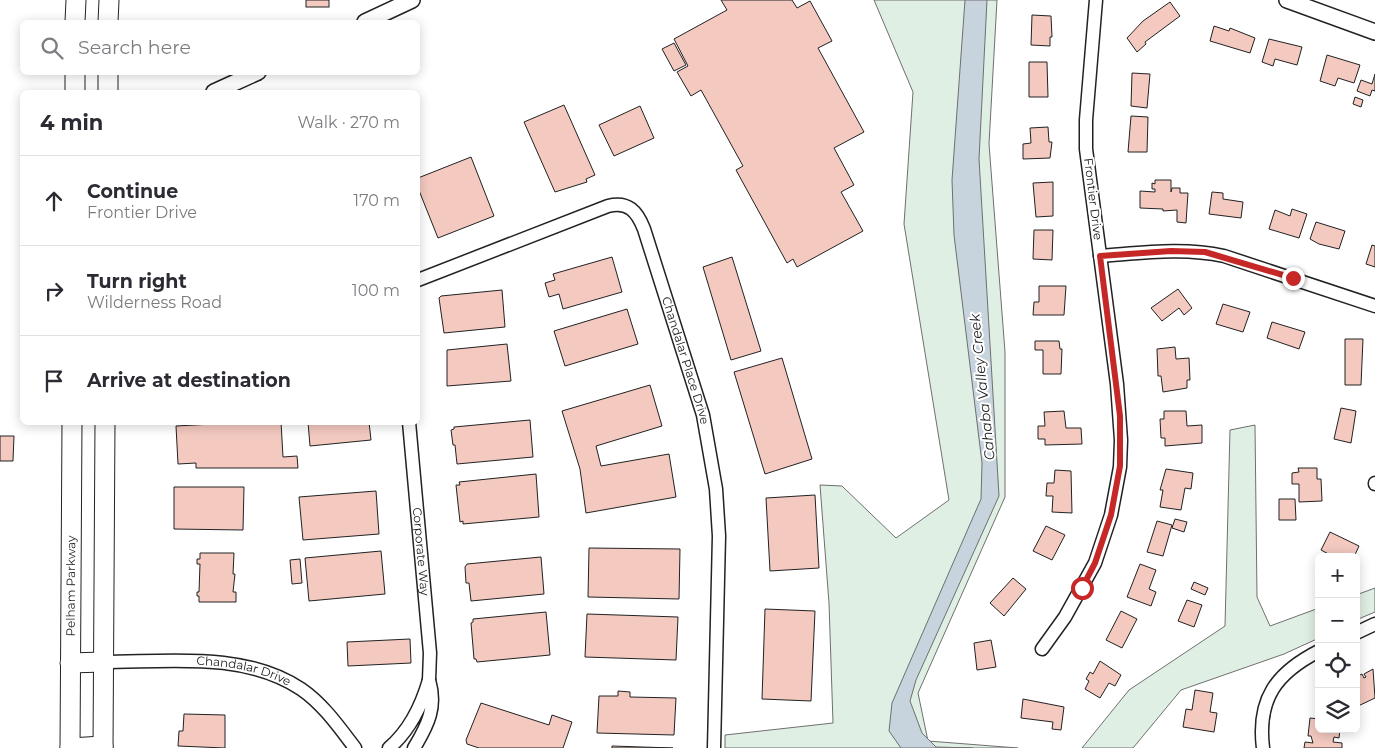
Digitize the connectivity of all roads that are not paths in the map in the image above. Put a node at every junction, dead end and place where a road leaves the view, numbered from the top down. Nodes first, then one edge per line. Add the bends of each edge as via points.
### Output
1 (76, 0) edge
2 (108, 0) edge
3 (412, 0) edge
4 (1096, 0) edge
5 (1286, 0) edge
6 (76, 20) edge
7 (108, 20) edge
8 (369, 20) edge
9 (1375, 32) edge
10 (75, 75) edge
11 (108, 75) edge
12 (251, 75) edge
13 (75, 90) edge
14 (108, 90) edge
15 (218, 90) edge
16 (1100, 256) junction
17 (420, 279) edge
18 (1375, 306) edge
19 (72, 425) edge
20 (105, 425) edge
21 (409, 425) edge
22 (1375, 624) edge
23 (1360, 631) edge
24 (1042, 649) dead end
25 (1315, 653) edge
26 (104, 662) junction
27 (70, 663) junction
28 (429, 680) junction
29 (103, 747) edge
30 (70, 748) edge
31 (355, 748) edge
32 (389, 748) edge
33 (414, 748) edge
34 (714, 748) edge
35 (1263, 748) edge

1 - 6 main road
2 - 7 main road
3 - 8 street
4 - 16 street, Frontier Drive via 1086,149
5 - 9 street
10 - 13 main road
11 - 14 main road
12 - 15 street
16 - 18 street via 1205,252
16 - 24 street, Frontier Drive via 1120,416 1120,466 1109,522 1095,563 1070,610
17 - 34 street, Chandalar Place Drive via 608,206 624,205 636,212 644,228 709,443 719,536
19 - 27 main road, Pelham Parkway
20 - 26 main road
21 - 28 street, Corporate Way via 430,653
22 - 23 street
25 - 35 street via 1301,660 1276,684 1262,717
26 - 27 main road
26 - 29 main road
26 - 31 street, Chandalar Drive via 196,662 238,664 259,669 309,696
27 - 30 main road, Pelham Parkway
28 - 32 street, Corporate Way via 408,725
28 - 33 street, Corporate Way via 433,697 431,717
29 - 30 main road

